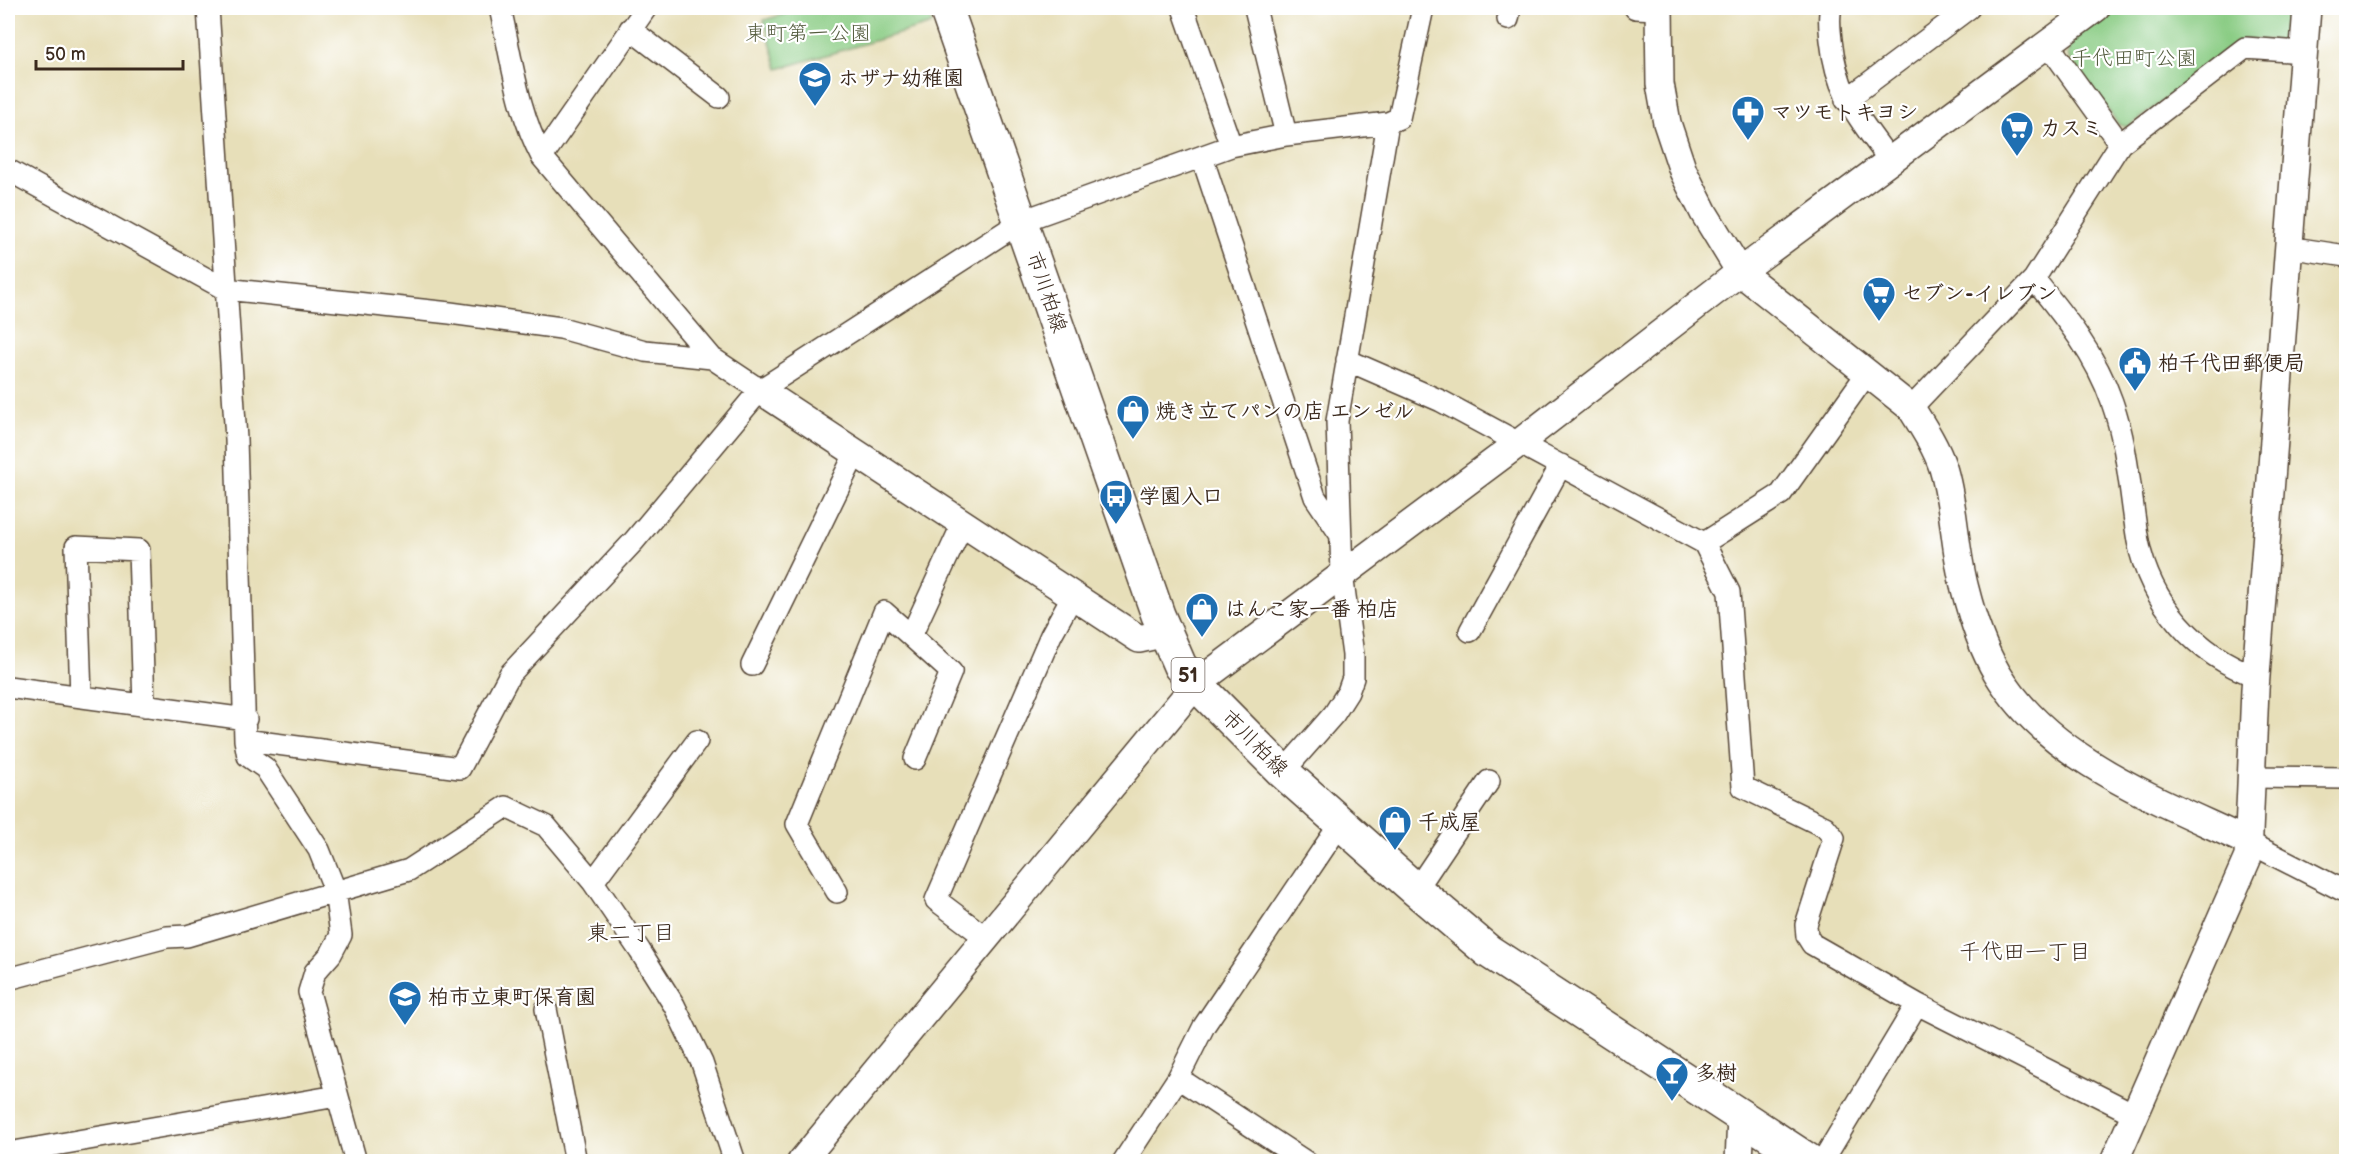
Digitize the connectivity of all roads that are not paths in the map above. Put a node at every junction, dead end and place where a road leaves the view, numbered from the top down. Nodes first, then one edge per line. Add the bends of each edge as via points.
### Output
1 (208, 8) edge
2 (500, 8) edge
3 (646, 8) edge
4 (946, 8) edge
5 (1183, 8) edge
6 (1255, 8) edge
7 (1423, 8) edge
8 (1651, 8) edge
9 (1831, 8) edge
10 (1969, 8) edge
11 (2096, 8) edge
12 (2307, 8) edge
13 (630, 29) junction
14 (2048, 44) junction
15 (2303, 52) junction
16 (719, 97) dead end
17 (1846, 100) junction
18 (1388, 123) junction
19 (1286, 135) junction
20 (2120, 144) junction
21 (1231, 146) junction
22 (542, 157) junction
23 (1202, 157) junction
24 (1890, 161) junction
25 (8, 170) edge
26 (1022, 221) junction
27 (2287, 247) junction
28 (2346, 256) edge
29 (1740, 272) junction
30 (2034, 279) junction
31 (225, 289) junction
32 (712, 357) junction
33 (1347, 360) junction
34 (1869, 372) junction
35 (760, 390) junction
36 (1911, 408) junction
37 (1519, 443) junction
38 (856, 452) junction
39 (1561, 465) junction
40 (963, 523) junction
41 (1341, 534) junction
42 (1704, 543) junction
43 (1342, 574) junction
44 (1073, 595) junction
45 (1470, 631) dead end
46 (1166, 633) junction
47 (912, 636) junction
48 (752, 665) dead end
49 (2256, 676) junction
50 (1196, 684) junction
51 (8, 687) edge
52 (81, 697) junction
53 (144, 706) junction
54 (245, 729) junction
55 (697, 741) dead end
56 (915, 759) dead end
57 (1283, 772) junction
58 (2251, 777) junction
59 (2346, 778) edge
60 (1489, 781) dead end
61 (1340, 824) junction
62 (2250, 843) junction
63 (593, 882) junction
64 (335, 890) junction
65 (1416, 890) junction
66 (837, 892) dead end
67 (2346, 892) edge
68 (985, 937) junction
69 (8, 979) edge
70 (1917, 1004) junction
71 (546, 1010) dead end
72 (1178, 1078) junction
73 (337, 1096) junction
74 (2136, 1115) junction
75 (1741, 1117) junction
76 (8, 1153) edge
77 (356, 1161) edge
78 (576, 1161) edge
79 (735, 1161) edge
80 (801, 1161) edge
81 (1123, 1161) edge
82 (1306, 1161) edge
83 (1739, 1161) edge
84 (1811, 1161) edge
85 (1822, 1161) edge
86 (2114, 1161) edge

1 - 31 street
2 - 22 street via 517,93
3 - 13 street
4 - 26 main road, 市川柏線 / 51
5 - 21 street
6 - 19 street
7 - 18 street via 1399,118
8 - 29 street via 1667,123 1683,171
9 - 17 street via 1834,65
10 - 17 street
11 - 14 street
12 - 15 street
13 - 16 street
13 - 22 street
14 - 20 street
14 - 24 street
15 - 20 street via 2245,48
15 - 27 street
17 - 24 street
18 - 19 street
18 - 33 street
19 - 21 street
20 - 30 street
21 - 23 street
22 - 32 street
23 - 26 street
23 - 41 street via 1315,497
24 - 29 street
25 - 31 street
26 - 35 street
26 - 46 main road, 市川柏線 / 51
27 - 28 street
27 - 49 street
29 - 34 street
29 - 37 street
30 - 36 street
30 - 49 street via 2095,363 2111,399 2124,444 2138,542 2155,588 2174,619 2196,641 2220,659
31 - 32 street via 561,328 645,351
31 - 54 street via 236,439
32 - 35 street
33 - 37 street via 1441,401
33 - 41 street via 1337,422
34 - 36 street
34 - 42 street via 1781,494
35 - 38 street
35 - 54 street via 634,541 510,674 460,768
36 - 62 street via 1942,467 1964,587 1982,638 1997,673 2023,707 2060,741 2109,776
37 - 39 street
37 - 43 street
38 - 40 street
38 - 48 street
39 - 42 street
39 - 45 street
40 - 44 street
40 - 47 street
41 - 43 street
42 - 70 street via 1729,592 1743,787 1825,827 1834,838 1806,925 1807,936 1812,944
43 - 50 street
43 - 57 street via 1353,678 1334,714
44 - 46 street via 1139,639
44 - 68 street via 1051,635 936,900
46 - 50 main road, 市川柏線 / 51 via 1180,666
47 - 56 street via 951,672
47 - 66 street via 884,612 797,824
49 - 58 street
50 - 57 main road, 市川柏線 / 51
50 - 68 street
51 - 52 street
52 - 53 street
52 - 53 street via 76,547 139,550
53 - 54 street
54 - 64 street via 248,756 266,768 319,850
55 - 63 street
57 - 61 main road, 市川柏線 / 51
58 - 59 street
58 - 62 street
60 - 65 street
61 - 65 main road, 市川柏線 / 51
61 - 72 street via 1204,1026
62 - 67 street
62 - 74 street via 2248,857
63 - 64 street via 546,826 506,807 409,870
63 - 79 street via 674,1005 702,1064
64 - 69 street via 187,936 167,937
64 - 73 street via 341,934 331,954 315,972 309,992
65 - 75 main road, 市川柏線 / 51 via 1488,951
68 - 80 street
70 - 74 street
70 - 85 street
71 - 78 street
72 - 81 street
72 - 82 street
73 - 76 street
73 - 77 street
74 - 86 street
75 - 83 street
75 - 84 main road, 市川柏線 / 51

